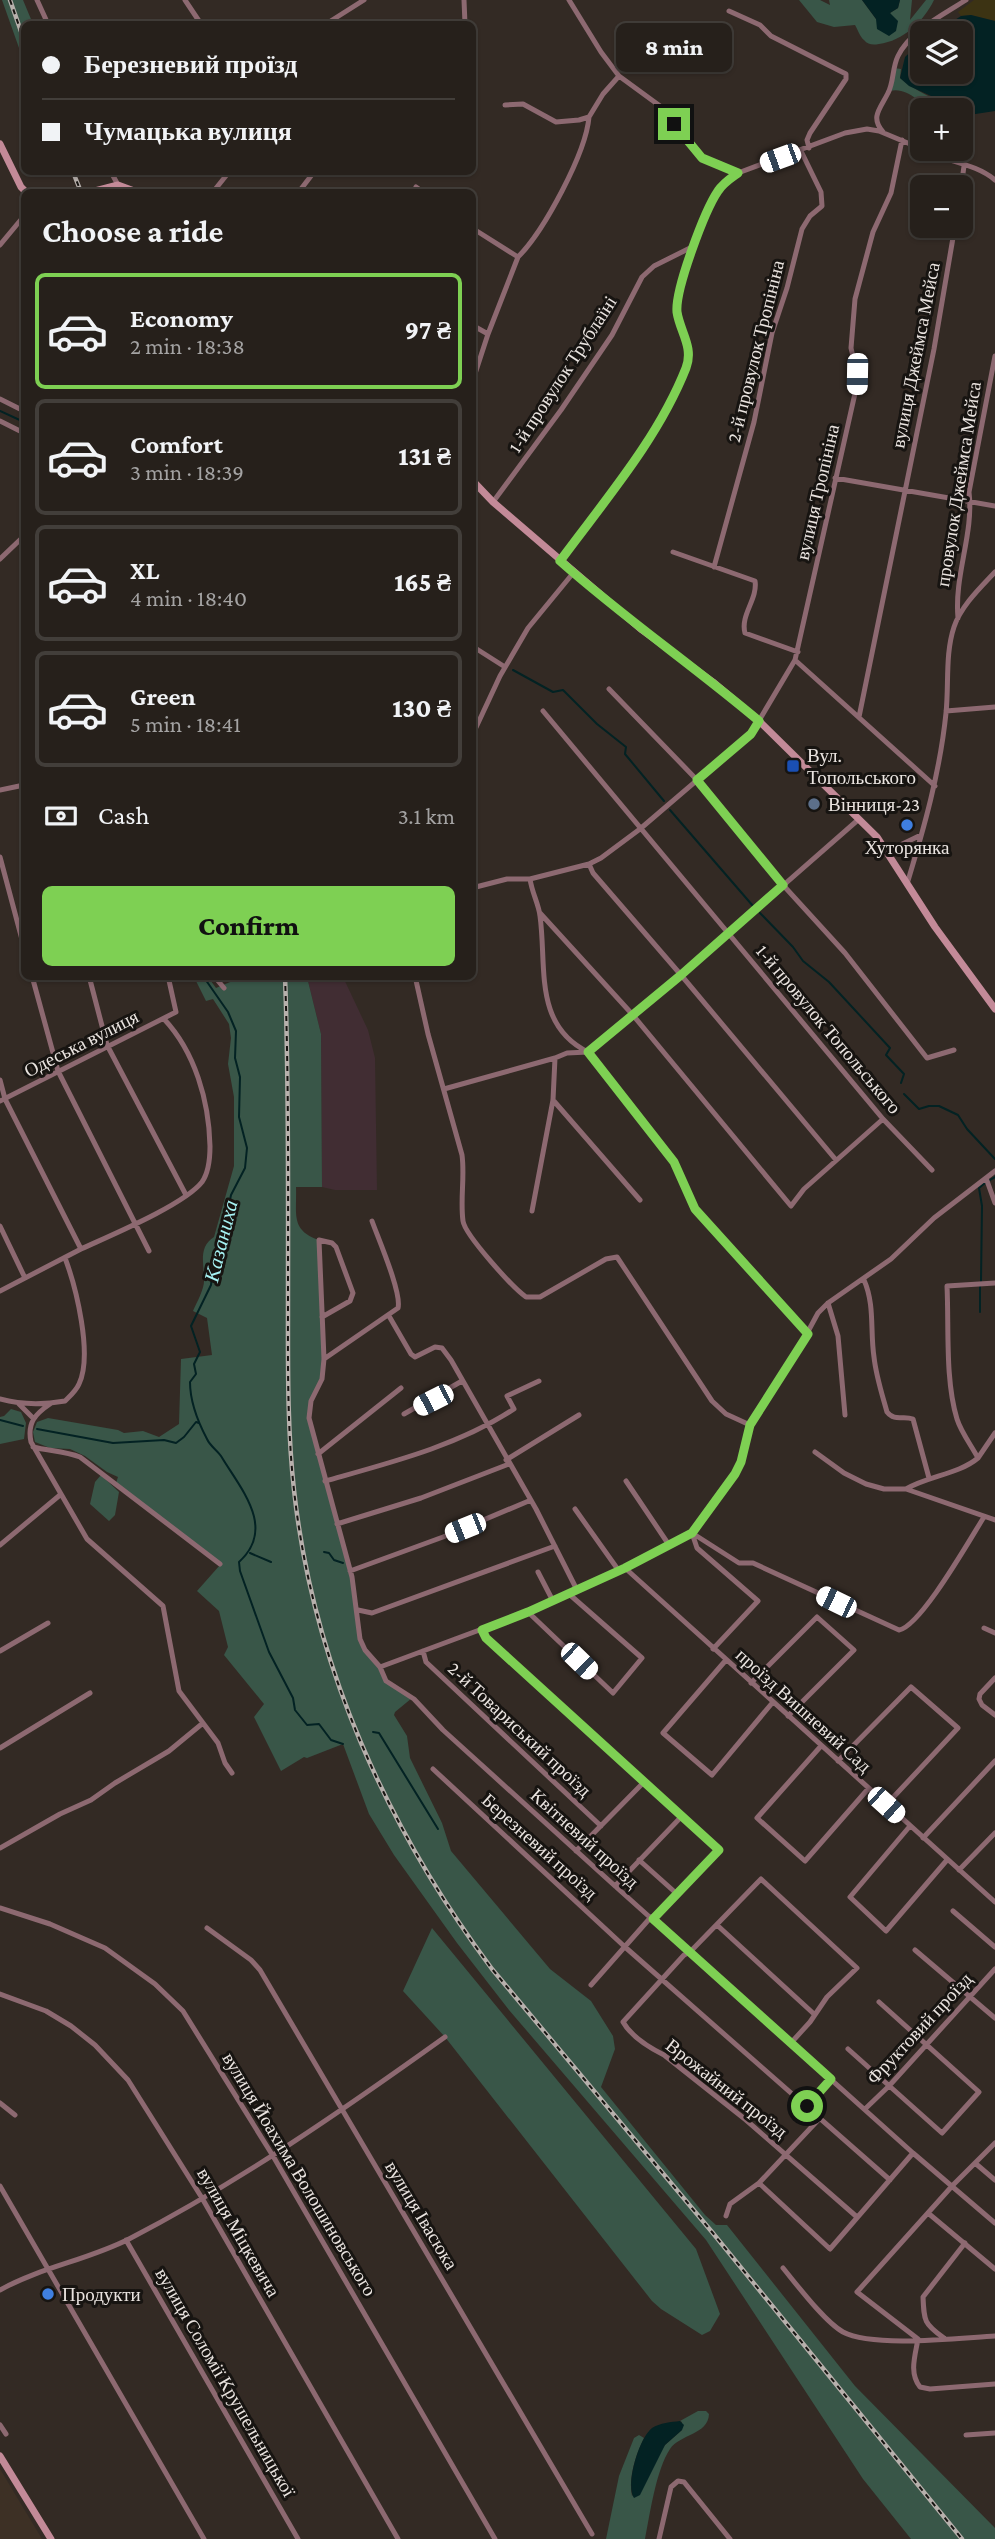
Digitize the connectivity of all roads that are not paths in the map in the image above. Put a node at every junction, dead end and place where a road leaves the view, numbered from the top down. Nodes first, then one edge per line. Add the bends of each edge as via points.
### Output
1 (37, 0) edge
2 (186, 0) edge
3 (364, 0) edge
4 (464, 0) edge
5 (569, 0) edge
6 (966, 0) edge
7 (729, 10) dead end
8 (47, 21) edge
9 (199, 21) edge
10 (331, 21) edge
11 (465, 21) edge
12 (619, 76) junction
13 (505, 105) dead end
14 (589, 117) junction
15 (886, 134) junction
16 (902, 140) junction
17 (910, 144) edge
18 (809, 148) junction
19 (1, 149) edge
20 (801, 151) junction
21 (948, 161) edge
22 (964, 166) junction
23 (738, 173) junction
24 (111, 175) edge
25 (227, 175) edge
26 (312, 175) edge
27 (963, 175) edge
28 (995, 180) edge
29 (113, 185) junction
30 (416, 187) dead end
31 (23, 189) edge
32 (100, 189) edge
33 (127, 189) edge
34 (215, 189) edge
35 (301, 189) dead end
36 (419, 189) edge
37 (21, 220) edge
38 (476, 231) edge
39 (952, 238) edge
40 (0, 245) edge
41 (694, 246) junction
42 (518, 257) junction
43 (476, 327) edge
44 (488, 334) junction
45 (995, 356) edge
46 (476, 371) edge
47 (0, 399) edge
48 (21, 410) edge
49 (0, 421) edge
50 (21, 432) edge
51 (835, 478) junction
52 (476, 484) edge
53 (904, 491) junction
54 (970, 501) junction
55 (493, 502) junction
56 (995, 506) edge
57 (21, 539) edge
58 (673, 552) dead end
59 (0, 559) edge
60 (560, 561) junction
61 (714, 567) junction
62 (574, 572) junction
63 (995, 572) edge
64 (958, 618) junction
65 (476, 649) edge
66 (798, 652) junction
67 (795, 660) junction
68 (505, 667) junction
69 (609, 689) dead end
70 (995, 707) edge
71 (946, 711) junction
72 (543, 712) dead end
73 (859, 717) junction
74 (759, 721) junction
75 (476, 728) edge
76 (697, 780) junction
77 (21, 786) edge
78 (935, 786) junction
79 (0, 790) edge
80 (859, 819) junction
81 (640, 829) junction
82 (921, 835) junction
83 (888, 852) junction
84 (0, 858) edge
85 (589, 864) junction
86 (530, 879) junction
87 (906, 884) junction
88 (783, 885) junction
89 (476, 887) edge
90 (540, 913) junction
91 (728, 934) junction
92 (21, 936) edge
93 (681, 975) junction
94 (33, 980) edge
95 (90, 980) edge
96 (169, 980) edge
97 (218, 980) edge
98 (416, 980) edge
99 (224, 988) dead end
100 (995, 1009) edge
101 (632, 1014) junction
102 (163, 1019) junction
103 (107, 1045) junction
104 (954, 1050) dead end
105 (588, 1052) junction
106 (555, 1058) junction
107 (58, 1071) junction
108 (0, 1080) edge
109 (444, 1089) junction
110 (2, 1100) edge
111 (553, 1100) junction
112 (883, 1119) junction
113 (836, 1160) junction
114 (932, 1170) dead end
115 (995, 1171) edge
116 (986, 1178) junction
117 (186, 1195) junction
118 (640, 1200) dead end
119 (995, 1203) edge
120 (532, 1211) dead end
121 (372, 1221) dead end
122 (135, 1224) junction
123 (0, 1226) edge
124 (81, 1249) junction
125 (149, 1251) dead end
126 (65, 1258) junction
127 (25, 1278) junction
128 (864, 1280) junction
129 (995, 1283) edge
130 (0, 1291) edge
131 (828, 1303) junction
132 (389, 1316) junction
133 (322, 1317) junction
134 (808, 1334) junction
135 (324, 1359) junction
136 (462, 1381) junction
137 (539, 1381) dead end
138 (401, 1388) dead end
139 (0, 1399) edge
140 (19, 1404) junction
141 (50, 1404) junction
142 (404, 1415) dead end
143 (579, 1415) dead end
144 (845, 1415) dead end
145 (33, 1418) junction
146 (750, 1425) junction
147 (488, 1426) junction
148 (995, 1433) edge
149 (33, 1447) junction
150 (815, 1452) dead end
151 (318, 1454) junction
152 (978, 1458) junction
153 (507, 1462) junction
154 (929, 1478) junction
155 (326, 1481) junction
156 (626, 1481) dead end
157 (906, 1489) junction
158 (60, 1495) junction
159 (531, 1500) junction
160 (575, 1509) dead end
161 (984, 1517) junction
162 (995, 1520) edge
163 (337, 1524) junction
164 (692, 1533) junction
165 (0, 1545) edge
166 (669, 1545) junction
167 (555, 1546) junction
168 (220, 1564) dead end
169 (622, 1570) junction
170 (350, 1571) junction
171 (538, 1572) dead end
172 (577, 1590) junction
173 (569, 1594) junction
174 (553, 1601) junction
175 (358, 1609) junction
176 (528, 1612) junction
177 (48, 1623) dead end
178 (985, 1628) dead end
179 (482, 1630) junction
180 (995, 1633) edge
181 (713, 1649) junction
182 (0, 1651) edge
183 (423, 1651) junction
184 (726, 1660) junction
185 (380, 1667) junction
186 (995, 1678) edge
187 (751, 1683) junction
188 (90, 1693) dead end
189 (773, 1702) junction
190 (995, 1715) edge
191 (788, 1716) junction
192 (203, 1723) junction
193 (821, 1746) junction
194 (0, 1748) edge
195 (838, 1761) junction
196 (995, 1761) edge
197 (433, 1769) dead end
198 (232, 1773) dead end
199 (644, 1782) junction
200 (868, 1788) junction
201 (886, 1805) junction
202 (681, 1816) junction
203 (601, 1826) junction
204 (910, 1826) junction
205 (995, 1833) edge
206 (923, 1838) junction
207 (0, 1848) edge
208 (576, 1851) junction
209 (639, 1860) junction
210 (947, 1860) junction
211 (959, 1870) junction
212 (615, 1886) junction
213 (677, 1894) junction
214 (995, 1902) edge
215 (0, 1908) edge
216 (953, 1911) dead end
217 (652, 1918) junction
218 (717, 1924) junction
219 (207, 1928) dead end
220 (625, 1947) junction
221 (995, 1947) edge
222 (915, 1950) dead end
223 (690, 1952) junction
224 (995, 1969) edge
225 (662, 1979) junction
226 (591, 1985) dead end
227 (0, 1994) edge
228 (970, 1996) junction
229 (879, 2002) dead end
230 (814, 2014) junction
231 (995, 2018) edge
232 (445, 2037) dead end
233 (927, 2043) junction
234 (790, 2044) junction
235 (848, 2049) dead end
236 (831, 2079) junction
237 (890, 2086) junction
238 (0, 2103) edge
239 (807, 2106) junction
240 (865, 2109) junction
241 (342, 2112) junction
242 (15, 2115) dead end
243 (820, 2118) junction
244 (995, 2143) edge
245 (913, 2153) junction
246 (785, 2155) junction
247 (273, 2156) junction
248 (975, 2163) junction
249 (890, 2180) junction
250 (995, 2180) edge
251 (759, 2183) junction
252 (953, 2185) junction
253 (0, 2186) edge
254 (202, 2199) junction
255 (928, 2213) junction
256 (726, 2216) dead end
257 (857, 2217) junction
258 (995, 2223) edge
259 (126, 2240) junction
260 (965, 2243) junction
261 (783, 2268) dead end
262 (48, 2269) junction
263 (995, 2269) edge
264 (0, 2290) edge
265 (995, 2336) edge
266 (918, 2339) junction
267 (945, 2339) junction
268 (995, 2384) edge
269 (0, 2425) edge
270 (995, 2433) edge
271 (6, 2434) dead end
272 (966, 2435) dead end
273 (0, 2456) edge
274 (592, 2534) dead end
275 (51, 2539) edge
276 (204, 2539) edge
277 (298, 2539) edge
278 (398, 2539) edge
279 (495, 2539) edge
280 (659, 2539) edge
281 (730, 2539) edge

1 - 8 street
2 - 9 street
3 - 10 street
4 - 11 street
5 - 12 street
6 - 15 street via 916,33 899,55 890,90 876,114 876,122
7 - 18 street via 846,74 810,133
12 - 14 street
12 - 23 street via 660,106 702,158
13 - 14 street via 523,104 556,122
14 - 42 street via 578,159 561,193
15 - 16 street
15 - 18 street via 867,129 845,133
16 - 17 street
16 - 51 street, вулиця Тропініна via 891,193 873,232 856,299 851,348 856,389
18 - 20 street
19 - 31 street
20 - 23 street
20 - 61 street, 2-й провулок Тропініна via 821,192 822,206 802,229
21 - 22 street
22 - 27 street
22 - 28 street via 977,167
23 - 41 street via 719,189
24 - 29 street
25 - 34 street
26 - 35 street
29 - 32 street
29 - 33 street
30 - 36 street
37 - 40 street
38 - 42 street
39 - 53 street, вулиця Джеймса Мейса
41 - 55 street, 1-й провулок Трублаїні via 642,276 611,335
41 - 60 street via 677,300 688,344 685,369 638,456
42 - 44 street
43 - 44 street
44 - 46 street
45 - 54 street, провулок Джеймса Мейса
47 - 48 street
49 - 50 street
51 - 53 street
51 - 66 street, вулиця Тропініна
52 - 55 street
53 - 54 street
53 - 73 street, вулиця Джеймса Мейса
54 - 56 street
54 - 64 street, провулок Джеймса Мейса via 957,592
55 - 60 street
57 - 59 street
58 - 61 street
60 - 62 street
61 - 66 street via 755,581 745,633
62 - 68 street via 528,628
62 - 74 street
63 - 64 street
64 - 71 street via 951,640
65 - 68 street
66 - 67 street, вулиця Тропініна
67 - 73 street
67 - 74 street, вулиця Тропініна
68 - 75 street
69 - 76 street
70 - 71 street
71 - 78 street
72 - 81 street, 1-й провулок Топольського
73 - 78 street
74 - 76 street, вулиця Тропініна via 751,734
74 - 80 street
76 - 81 street, вулиця Тропініна
76 - 88 street
77 - 79 street
78 - 82 street
80 - 83 street
80 - 88 street
81 - 85 street, вулиця Тропініна
81 - 91 street, 1-й провулок Топольського
82 - 83 street
82 - 87 street
83 - 87 street
84 - 92 street
85 - 86 street
85 - 93 street
86 - 89 street
86 - 90 street
87 - 100 street
88 - 91 street
88 - 104 street via 845,953 927,1058
90 - 101 street
90 - 105 street via 545,993 552,1016 575,1046
91 - 93 street
91 - 112 street, 1-й провулок Топольського
93 - 101 street
93 - 113 street
94 - 107 street
95 - 103 street
96 - 102 street, Одеська вулиця via 176,1012
97 - 99 street
98 - 109 street
101 - 105 street
101 - 113 street via 791,1206
102 - 103 street, Одеська вулиця
102 - 117 street via 177,1034 205,1097 208,1168 204,1180
103 - 107 street, Одеська вулиця
103 - 117 street
105 - 106 street
105 - 134 street via 674,1162 695,1209
106 - 109 street
106 - 111 street
107 - 110 street, Одеська вулиця
107 - 122 street
108 - 110 street
109 - 146 street via 463,1155 466,1230 522,1295 540,1297 617,1257 712,1401 726,1414
110 - 124 street
111 - 118 street
111 - 120 street
112 - 113 street
112 - 114 street, 1-й провулок Топольського
115 - 116 street
116 - 119 street
116 - 128 street
117 - 122 street
121 - 132 street via 400,1303
122 - 124 street
122 - 125 street
123 - 127 street
124 - 126 street
126 - 127 street
126 - 141 street via 76,1286 84,1347 78,1387 65,1401
127 - 130 street
128 - 131 street
128 - 154 street via 872,1306 877,1378 887,1412 897,1419 913,1419
129 - 152 street via 947,1286 954,1406
131 - 134 street
131 - 144 street via 838,1336
132 - 135 street
132 - 136 street via 411,1354 415,1357 442,1348
133 - 133 street, Квітневий проїзд via 319,1252 319,1240 336,1247 353,1293 349,1301
133 - 135 street, Квітневий проїзд
134 - 146 street
135 - 151 street, Квітневий проїзд via 322,1379 309,1411
136 - 142 street
136 - 147 street
137 - 147 street via 507,1396 514,1409
138 - 151 street
139 - 140 street
140 - 141 street
140 - 145 street
141 - 145 street
143 - 153 street
145 - 149 street via 29,1433
146 - 164 street via 735,1474
147 - 153 street
147 - 155 street via 391,1463
148 - 152 street
149 - 158 street
149 - 168 street via 80,1457
150 - 157 street via 866,1484
151 - 155 street, Квітневий проїзд
152 - 154 street
153 - 159 street
153 - 163 street via 421,1498
154 - 157 street
155 - 163 street, Квітневий проїзд
156 - 166 street
157 - 161 street
158 - 165 street
158 - 192 street via 86,1539 161,1602 178,1691
159 - 167 street
159 - 170 street
160 - 169 street, проїзд Вишневий Сад
161 - 162 street
161 - 164 street via 911,1625 899,1630 753,1563 739,1563
163 - 170 street, Квітневий проїзд
164 - 166 street
164 - 181 street via 697,1548 758,1601
166 - 169 street
167 - 172 street
167 - 175 street via 372,1613
169 - 172 street
169 - 181 street, проїзд Вишневий Сад
170 - 175 street, Квітневий проїзд
171 - 174 street
172 - 173 street
173 - 174 street
173 - 176 street via 642,1658 613,1693
174 - 176 street
175 - 185 street, Квітневий проїзд via 363,1646
176 - 179 street
177 - 182 street
178 - 180 street
179 - 183 street
179 - 199 street
181 - 184 street, проїзд Вишневий Сад
183 - 185 street
183 - 203 street, 2-й Товариський проїзд via 426,1662
184 - 187 street, проїзд Вишневий Сад
184 - 189 street via 663,1733 712,1775
185 - 208 street, Квітневий проїзд via 386,1681 414,1699
186 - 190 street via 979,1699
187 - 189 street, проїзд Вишневий Сад
187 - 191 street via 817,1617 854,1650
188 - 194 street
189 - 191 street, проїзд Вишневий Сад
191 - 193 street, проїзд Вишневий Сад
192 - 198 street
192 - 207 street via 169,1751 91,1800
193 - 195 street, проїзд Вишневий Сад
193 - 200 street via 757,1818 804,1861
195 - 200 street, проїзд Вишневий Сад
195 - 201 street via 911,1688 958,1728
196 - 206 street
197 - 220 street, Березневий проїзд
199 - 202 street
199 - 203 street
200 - 201 street, проїзд Вишневий Сад
201 - 204 street, проїзд Вишневий Сад
202 - 209 street
202 - 213 street via 719,1850
203 - 208 street
204 - 206 street, проїзд Вишневий Сад
204 - 210 street via 849,1897 886,1931
205 - 211 street
206 - 210 street, проїзд Вишневий Сад
208 - 212 street, Квітневий проїзд
209 - 212 street
209 - 213 street
210 - 211 street, проїзд Вишневий Сад
211 - 214 street, проїзд Вишневий Сад
212 - 217 street, Квітневий проїзд
213 - 217 street
215 - 247 street, вулиця Йоахима Волошиновського via 105,1948 165,1993 189,2019
216 - 221 street
217 - 220 street
217 - 223 street, Квітневий проїзд
218 - 223 street, Врожайний проїзд
218 - 230 street
218 - 230 street, Врожайний проїзд via 761,1879 857,1968
219 - 241 street, вулиця Івасюка via 260,1970
220 - 225 street, Березневий проїзд
220 - 226 street
222 - 228 street
223 - 225 street, Врожайний проїзд
223 - 234 street, Квітневий проїзд
224 - 228 street, Фруктовий проїзд
225 - 239 street, Березневий проїзд
225 - 246 street, Врожайний проїзд via 625,2018 626,2028
227 - 254 street, вулиця Міцкевича via 58,2018 95,2045 128,2080
228 - 231 street
228 - 233 street, Фруктовий проїзд
229 - 233 street
230 - 234 street
232 - 241 street
233 - 237 street, Фруктовий проїзд
233 - 237 street via 979,2092 942,2133
234 - 236 street, Квітневий проїзд
235 - 237 street
236 - 239 street
236 - 240 street, Квітневий проїзд
237 - 240 street, Фруктовий проїзд
238 - 242 street
239 - 243 street, Березневий проїзд
240 - 245 street, Квітневий проїзд
241 - 247 street
241 - 274 street, вулиця Івасюка
243 - 246 street
243 - 249 street, Березневий проїзд
244 - 248 street
245 - 249 street
245 - 252 street, Квітневий проїзд
246 - 251 street
246 - 257 street, Врожайний проїзд
247 - 254 street
247 - 279 street, вулиця Йоахима Волошиновського
248 - 250 street
248 - 252 street
249 - 257 street
251 - 256 street via 730,2204
251 - 257 street via 830,2249
252 - 255 street
252 - 258 street, Квітневий проїзд
253 - 262 street
254 - 259 street
254 - 278 street, вулиця Міцкевича
255 - 260 street
255 - 266 street via 857,2292
259 - 262 street
259 - 277 street, вулиця Соломії Крушельницької
260 - 263 street
260 - 267 street via 923,2297 927,2326
261 - 266 street via 845,2332 889,2341
262 - 264 street
262 - 276 street
265 - 267 street
266 - 267 street
266 - 268 street via 913,2368 920,2387
269 - 271 street
270 - 272 street
273 - 275 street
280 - 281 street via 671,2487 680,2481

